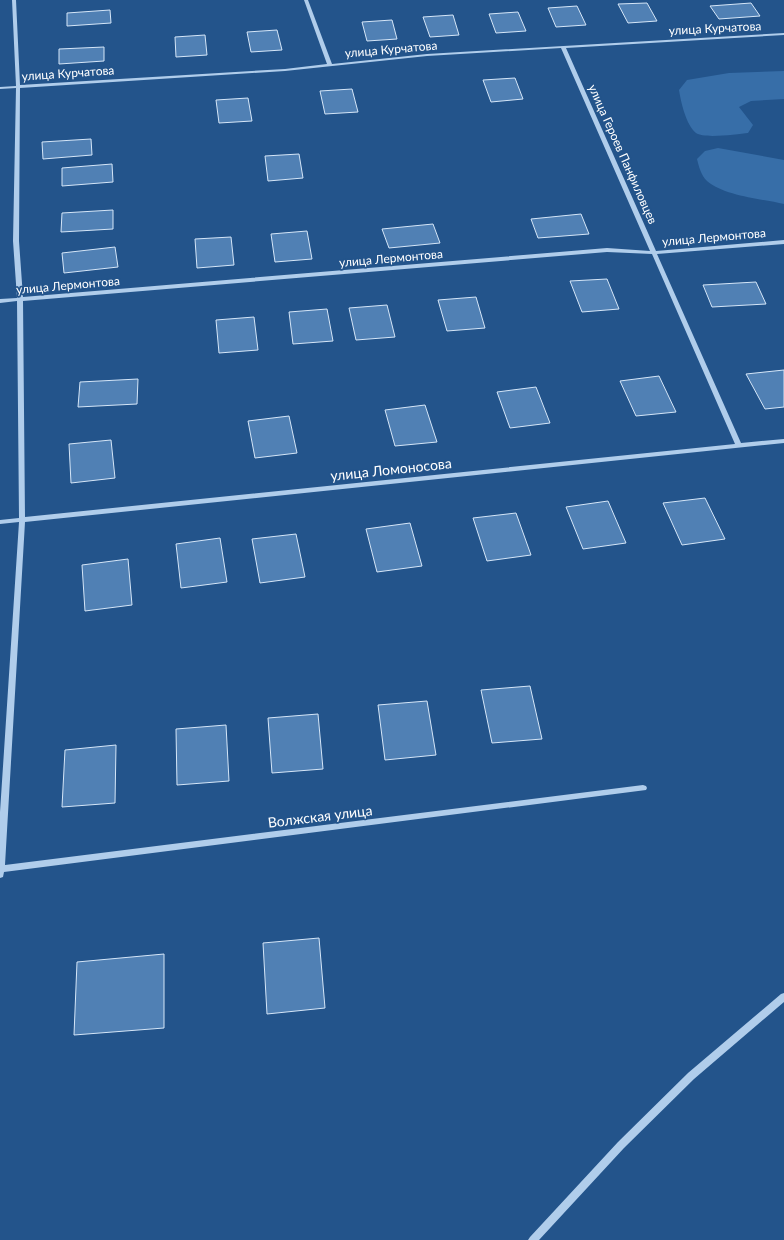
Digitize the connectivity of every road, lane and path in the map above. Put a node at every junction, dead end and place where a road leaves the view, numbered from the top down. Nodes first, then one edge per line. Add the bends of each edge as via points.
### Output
1 (14, 0) edge
2 (306, 0) edge
3 (784, 34) edge
4 (563, 47) junction
5 (330, 65) junction
6 (18, 86) junction
7 (0, 88) edge
8 (784, 242) edge
9 (654, 253) junction
10 (20, 300) junction
11 (0, 302) edge
12 (784, 441) edge
13 (739, 446) junction
14 (22, 520) junction
15 (0, 522) edge
16 (643, 788) dead end
17 (0, 869) edge
18 (0, 875) edge
19 (784, 997) edge
20 (533, 1240) edge

1 - 6 street
2 - 5 street
3 - 4 street, улица Курчатова
4 - 5 street, улица Курчатова via 427,55
4 - 9 street, улица Героев Панфиловцев
5 - 6 street, улица Курчатова
6 - 7 street, улица Курчатова
6 - 10 street via 16,241
8 - 9 street, улица Лермонтова
9 - 10 street, улица Лермонтова via 607,250
9 - 13 street, улица Героев Панфиловцев
10 - 11 street, улица Лермонтова
10 - 14 street
12 - 13 street, улица Ломоносова
13 - 14 street, улица Ломоносова
14 - 15 street, улица Ломоносова
14 - 17 street
16 - 17 street, Волжская улица
17 - 18 street
19 - 20 street via 691,1076 621,1145

